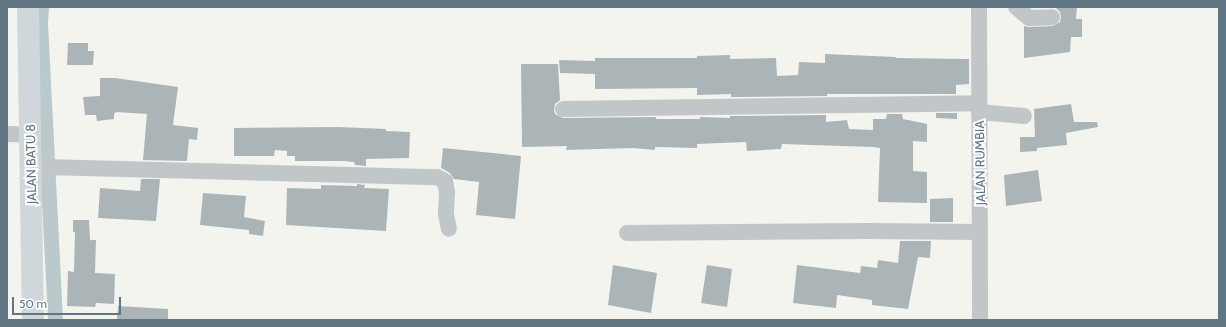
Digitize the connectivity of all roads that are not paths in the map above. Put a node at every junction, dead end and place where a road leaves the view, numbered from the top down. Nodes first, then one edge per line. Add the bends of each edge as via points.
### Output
1 (28, 7) edge
2 (979, 7) edge
3 (1016, 7) edge
4 (1052, 17) dead end
5 (979, 108) junction
6 (563, 109) dead end
7 (1024, 116) dead end
8 (7, 134) edge
9 (30, 135) junction
10 (37, 169) junction
11 (449, 229) dead end
12 (980, 232) junction
13 (627, 233) dead end
14 (33, 320) edge
15 (980, 320) edge

1 - 9 street, JALAN BATU 8
2 - 5 street, JALAN RUMBIA
3 - 4 street via 1029,18
5 - 6 street
5 - 7 street
5 - 12 street, JALAN RUMBIA
8 - 9 street
9 - 10 street, JALAN BATU 8
10 - 11 street via 437,178 444,181 447,192 446,214
10 - 14 street, JALAN BATU 8
12 - 13 street
12 - 15 street, JALAN RUMBIA

